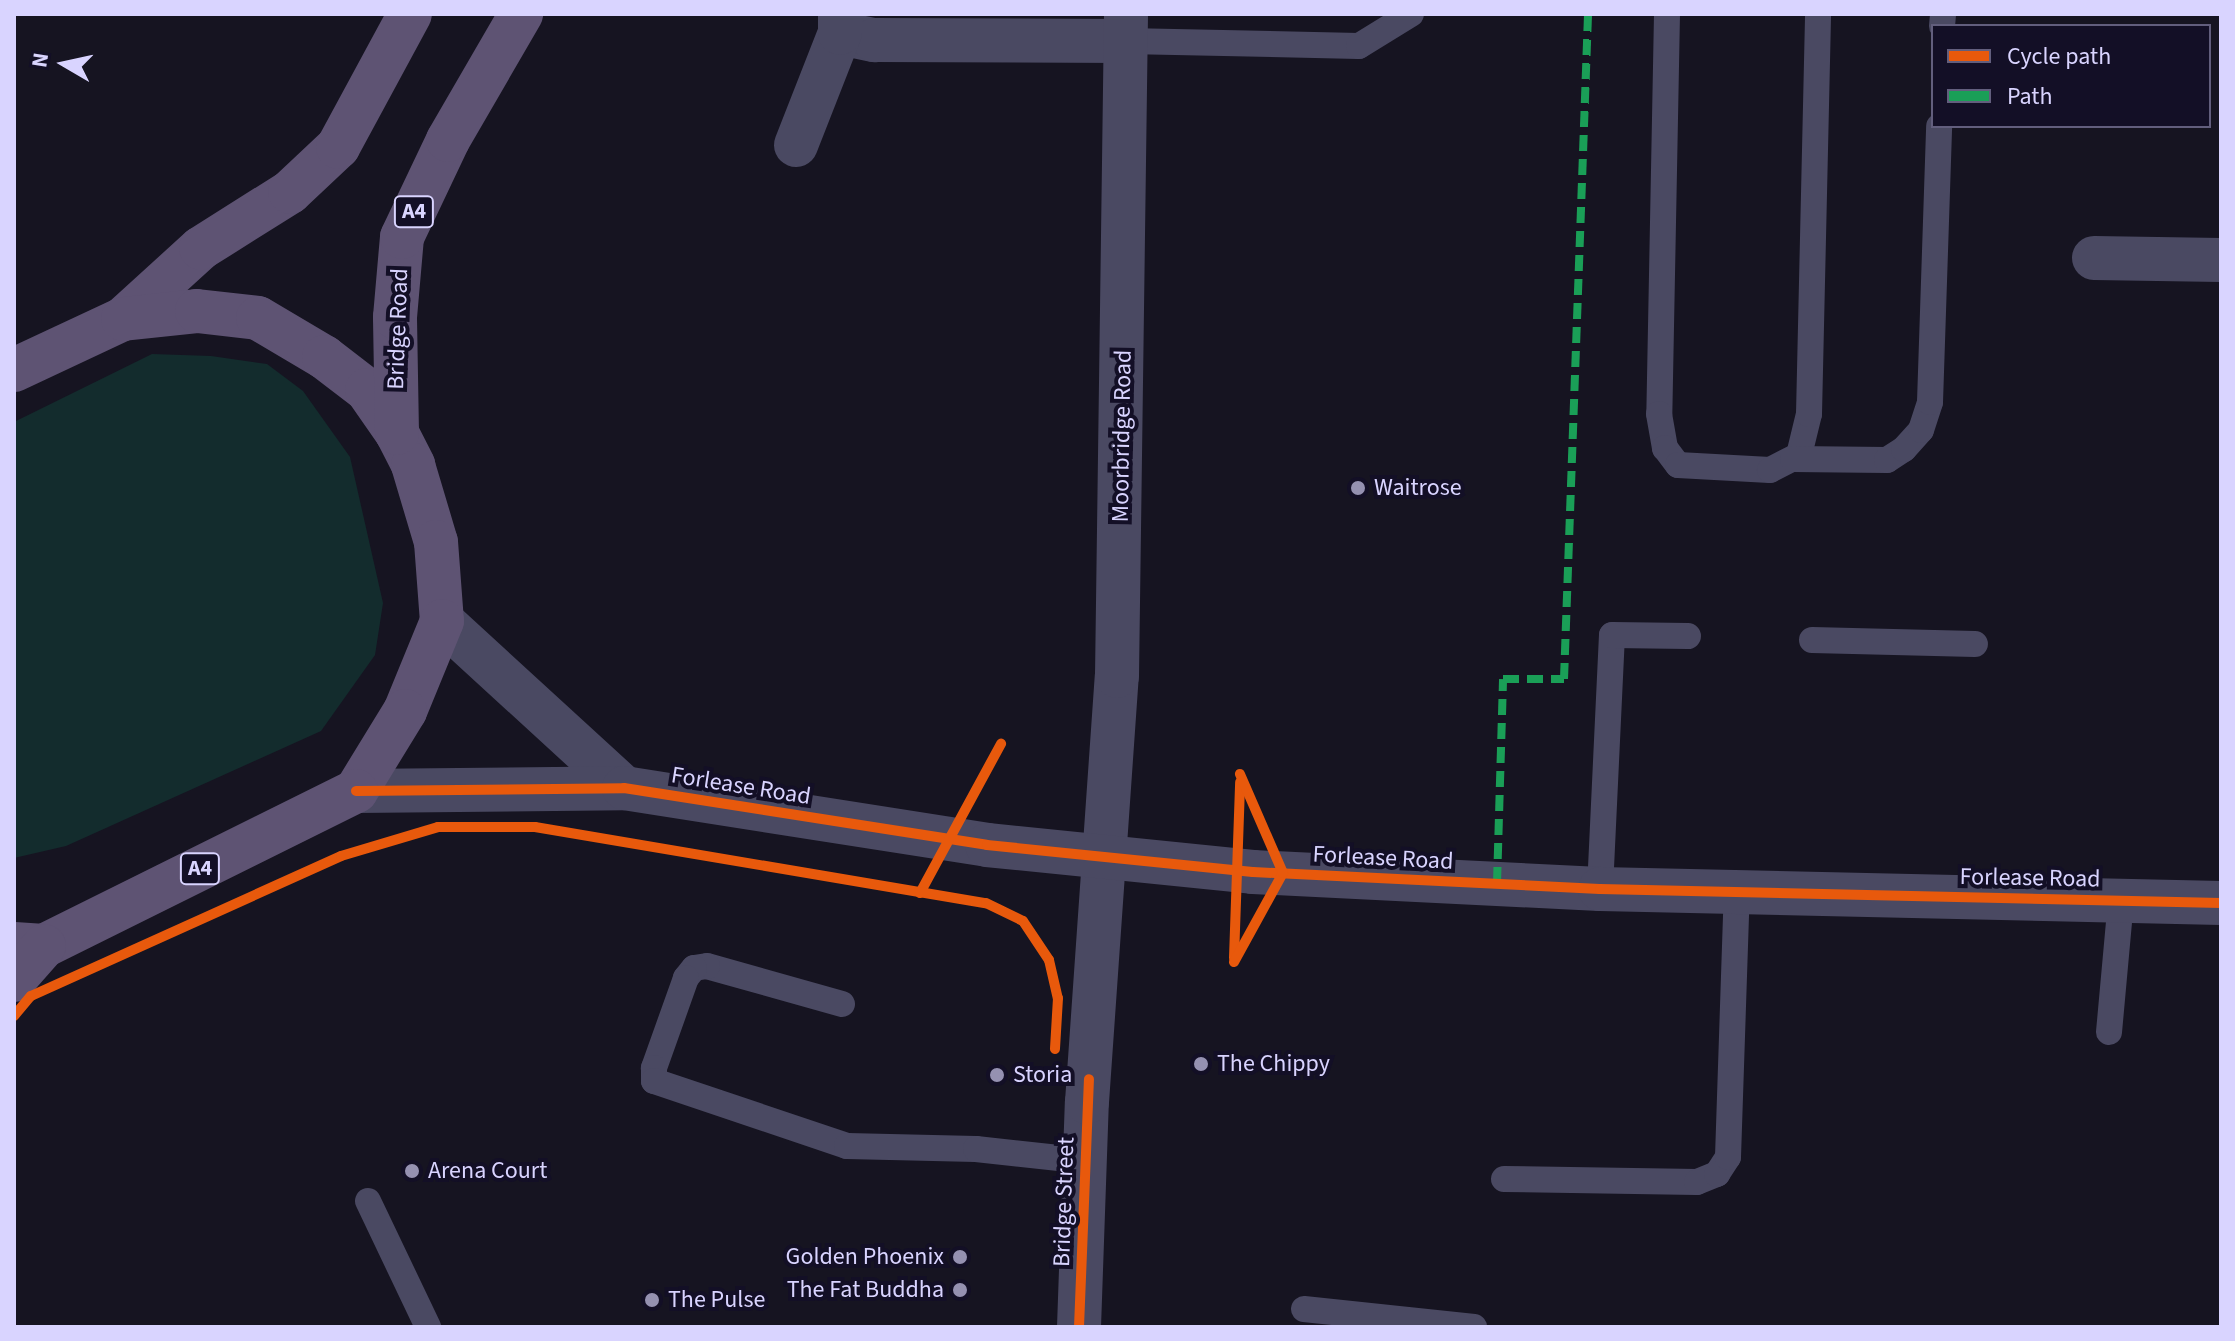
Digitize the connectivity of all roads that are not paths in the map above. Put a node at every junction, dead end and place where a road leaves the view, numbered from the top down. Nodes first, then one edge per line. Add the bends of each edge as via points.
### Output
1 (410, 14) edge
2 (521, 14) edge
3 (1411, 14) edge
4 (1667, 14) edge
5 (1818, 14) edge
6 (840, 24) edge
7 (1126, 28) edge
8 (1939, 128) edge
9 (796, 145) dead end
10 (2094, 258) dead end
11 (2221, 260) edge
12 (123, 319) junction
13 (14, 370) edge
14 (397, 433) junction
15 (1793, 459) junction
16 (442, 621) junction
17 (1688, 636) dead end
18 (1812, 640) dead end
19 (1975, 644) dead end
20 (624, 788) junction
21 (356, 791) junction
22 (1105, 857) junction
23 (1600, 889) junction
24 (1737, 892) junction
25 (2121, 900) junction
26 (2221, 903) edge
27 (29, 945) edge
28 (14, 980) edge
29 (842, 1004) dead end
30 (2109, 1032) dead end
31 (1086, 1161) junction
32 (1504, 1179) dead end
33 (368, 1201) dead end
34 (1304, 1309) dead end
35 (428, 1327) edge
36 (1079, 1327) edge
37 (1474, 1327) edge

1 - 12 main road, A4 via 338,147 290,192 201,248
2 - 14 main road, Bridge Road / A4 via 448,140 402,237 395,317
3 - 7 lane via 1359,46
4 - 15 lane via 1659,414 1665,448 1678,465 1770,470
5 - 15 lane via 1809,414 1799,455
6 - 7 street via 874,40
6 - 9 street
7 - 22 street, Moorbridge Road via 1117,676
8 - 15 lane via 1930,402 1921,430 1887,460
10 - 11 street
12 - 13 main road, A4
12 - 14 main road, A4 via 197,311 258,318 367,390
14 - 16 main road, A4 via 413,465 436,542
16 - 20 street
16 - 21 main road, A4 via 405,711
17 - 23 lane via 1612,635
18 - 19 lane
20 - 21 street, Forlease Road
20 - 22 street, Forlease Road via 987,845
21 - 27 main road, A4
22 - 23 street, Forlease Road via 1253,872
22 - 31 street, Bridge Street
23 - 24 street, Forlease Road
24 - 25 street, Forlease Road
24 - 32 lane via 1728,1157 1717,1174 1697,1182
25 - 26 street, Forlease Road
25 - 30 lane
27 - 28 main road, A4
29 - 31 lane via 707,966 694,968 654,1068 654,1081 847,1146 976,1149
31 - 36 street, Bridge Street
33 - 35 lane
34 - 37 lane

